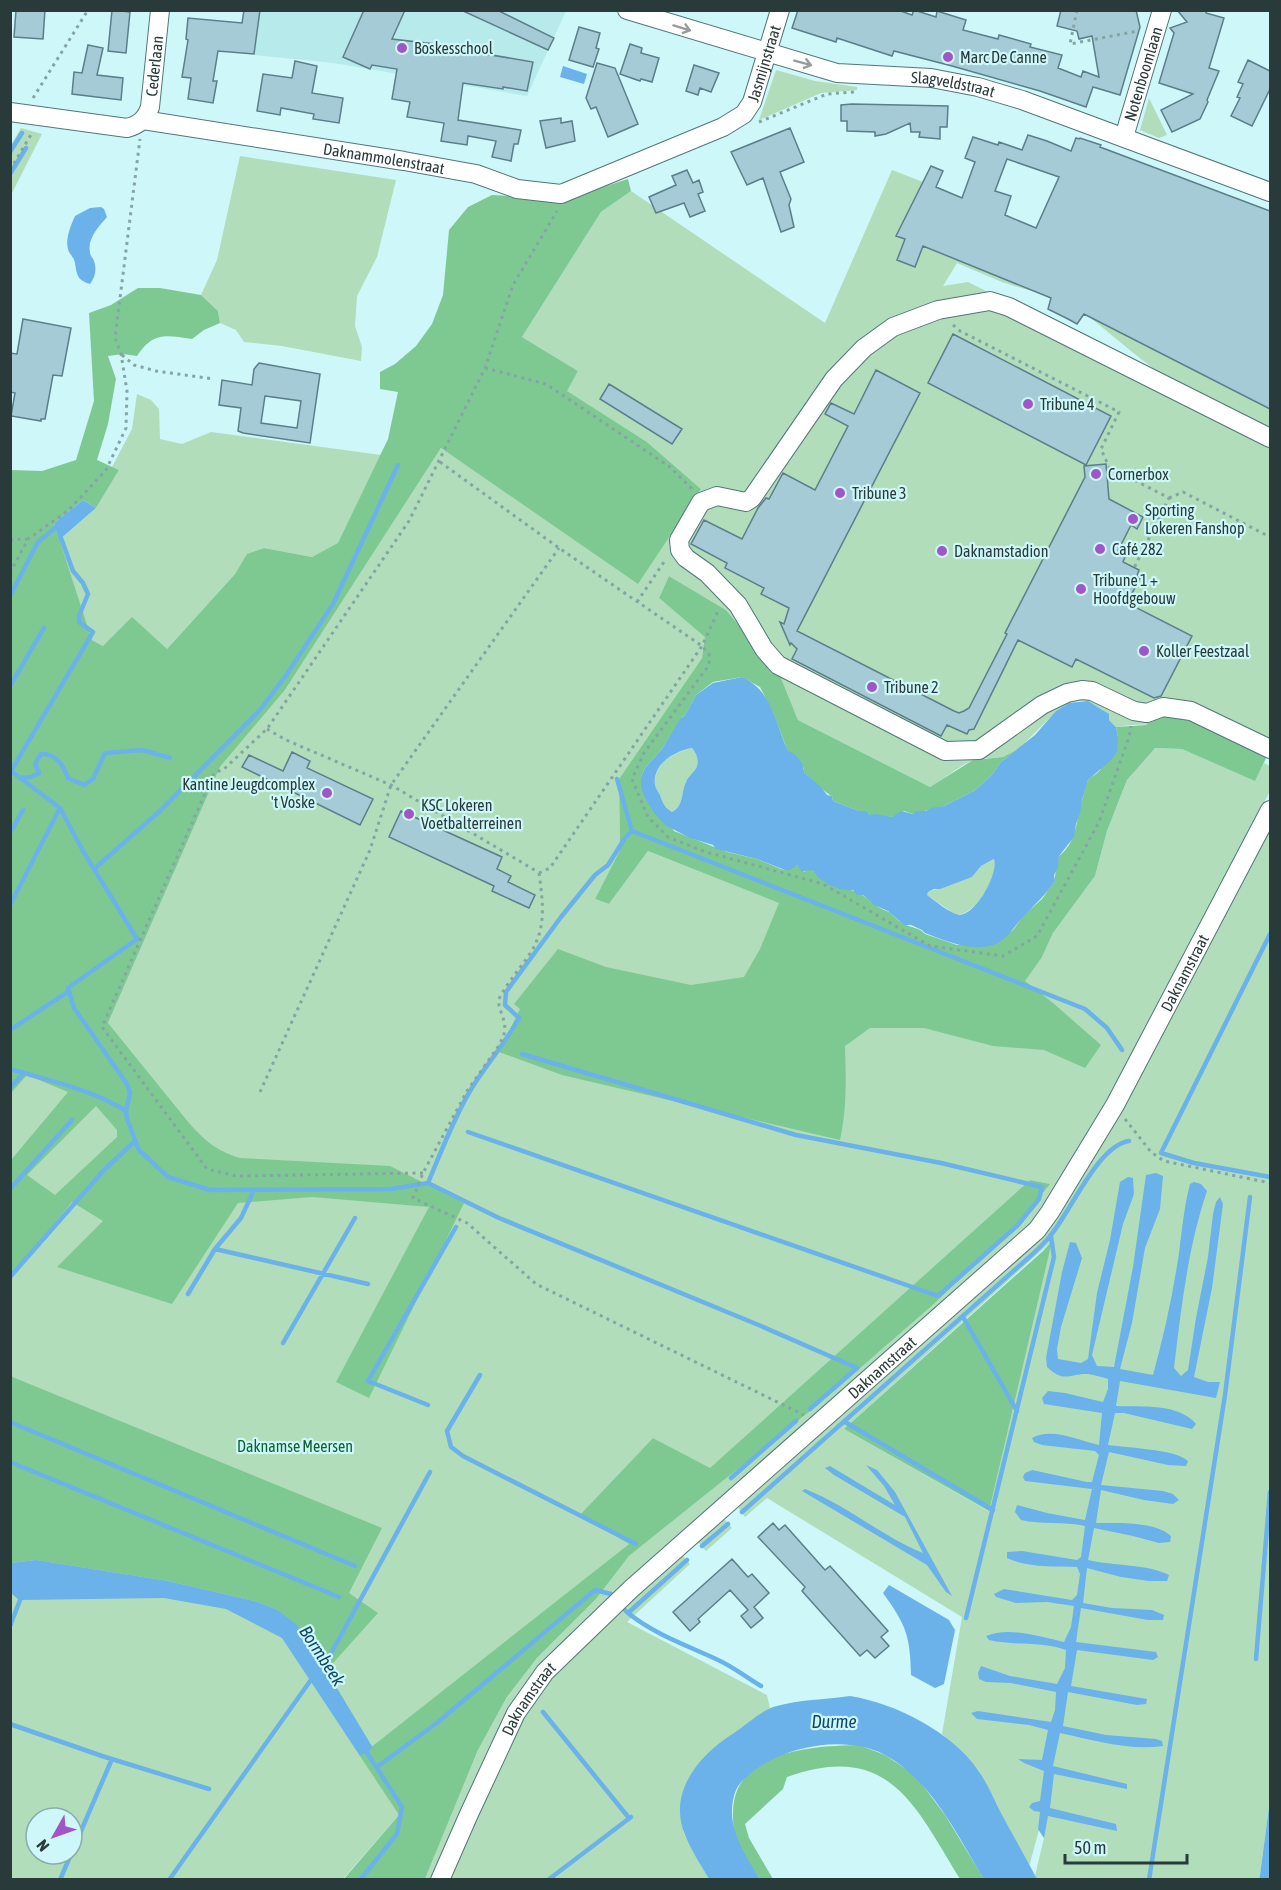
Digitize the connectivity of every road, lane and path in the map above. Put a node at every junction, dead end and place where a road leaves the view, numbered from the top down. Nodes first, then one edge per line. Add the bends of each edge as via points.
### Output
1 (88, 10) edge
2 (160, 10) edge
3 (627, 10) edge
4 (780, 10) edge
5 (1077, 10) edge
6 (1162, 10) edge
7 (1157, 30) junction
8 (768, 54) junction
9 (873, 75) junction
10 (16, 113) edge
11 (744, 114) junction
12 (42, 116) junction
13 (143, 120) junction
14 (1124, 137) junction
15 (10, 170) edge
16 (1270, 192) edge
17 (561, 194) junction
18 (947, 308) junction
19 (121, 354) junction
20 (485, 368) junction
21 (214, 379) dead end
22 (1270, 438) edge
23 (440, 462) junction
24 (1169, 498) junction
25 (701, 502) junction
26 (1270, 537) edge
27 (28, 539) junction
28 (10, 540) edge
29 (679, 540) junction
30 (559, 548) junction
31 (1134, 568) dead end
32 (10, 573) edge
33 (723, 588) junction
34 (637, 602) junction
35 (702, 646) junction
36 (1134, 711) junction
37 (267, 729) junction
38 (1270, 749) edge
39 (391, 785) junction
40 (1270, 810) edge
41 (538, 873) junction
42 (260, 1092) dead end
43 (1115, 1105) junction
44 (423, 1173) junction
45 (1270, 1183) edge
46 (819, 1423) junction
47 (441, 1880) edge

1 - 10 path
2 - 13 street, Cederlaan via 150,107
3 -> 8 street, Slagveldstraat
4 - 8 street, Jasmijnstraat
5 - 7 path via 1070,44 1144,29
6 - 7 street, Notenboomlaan
7 - 14 street, Notenboomlaan
8 -> 9 street, Slagveldstraat via 837,73
8 - 11 street, Jasmijnstraat
9 - 11 path via 857,92 827,94 760,122
9 - 14 street, Slagveldstraat via 931,78 978,87
10 - 12 street, Daknammolenstraat
11 - 17 street, Daknammolenstraat via 723,127
12 - 13 street, Daknammolenstraat via 127,128
12 - 15 path
13 - 17 street, Daknammolenstraat via 404,161 476,174 517,189
13 - 19 path via 115,338
14 - 16 street, Slagveldstraat
17 - 20 path via 557,212 513,285
18 - 22 street via 990,301 1010,307
18 - 24 path via 953,326 960,331 1119,412 1101,449 1109,467
18 - 25 street via 893,327 846,365 752,498 746,502 717,496
19 - 21 path via 145,368
19 - 27 path via 128,391 126,428 106,470 69,510
20 - 23 path
20 - 25 path via 546,384 670,467
23 - 30 path
23 - 37 path via 409,521
24 - 26 path via 1183,492
24 - 31 path
25 - 29 street
27 - 28 path
27 - 32 path
29 - 33 street via 686,558
29 - 34 path
30 - 34 path
30 - 39 path
33 - 35 path via 719,610
33 - 36 street via 778,665 945,751 978,750 1042,705 1067,693 1092,691
34 - 35 path
35 - 36 path via 709,654 709,665 644,753 632,779 648,817 668,837 703,851 823,884 930,946 1003,956 1037,936 1099,822 1129,737
35 - 41 path via 550,868
36 - 38 street via 1147,713 1163,707 1191,711
37 - 39 path
37 - 44 path via 224,769 214,773 102,1027 207,1169 237,1176
39 - 41 path
39 - 42 path via 370,850
40 - 43 street, Daknamstraat
41 - 44 path via 542,925 531,953 499,999 506,1024 504,1034 467,1091
43 - 45 path via 1150,1152 1164,1161
43 - 46 street, Daknamstraat via 1037,1230
44 - 46 path via 413,1198 466,1223 536,1284
46 - 47 street, Daknamstraat via 631,1589 545,1672 516,1713

